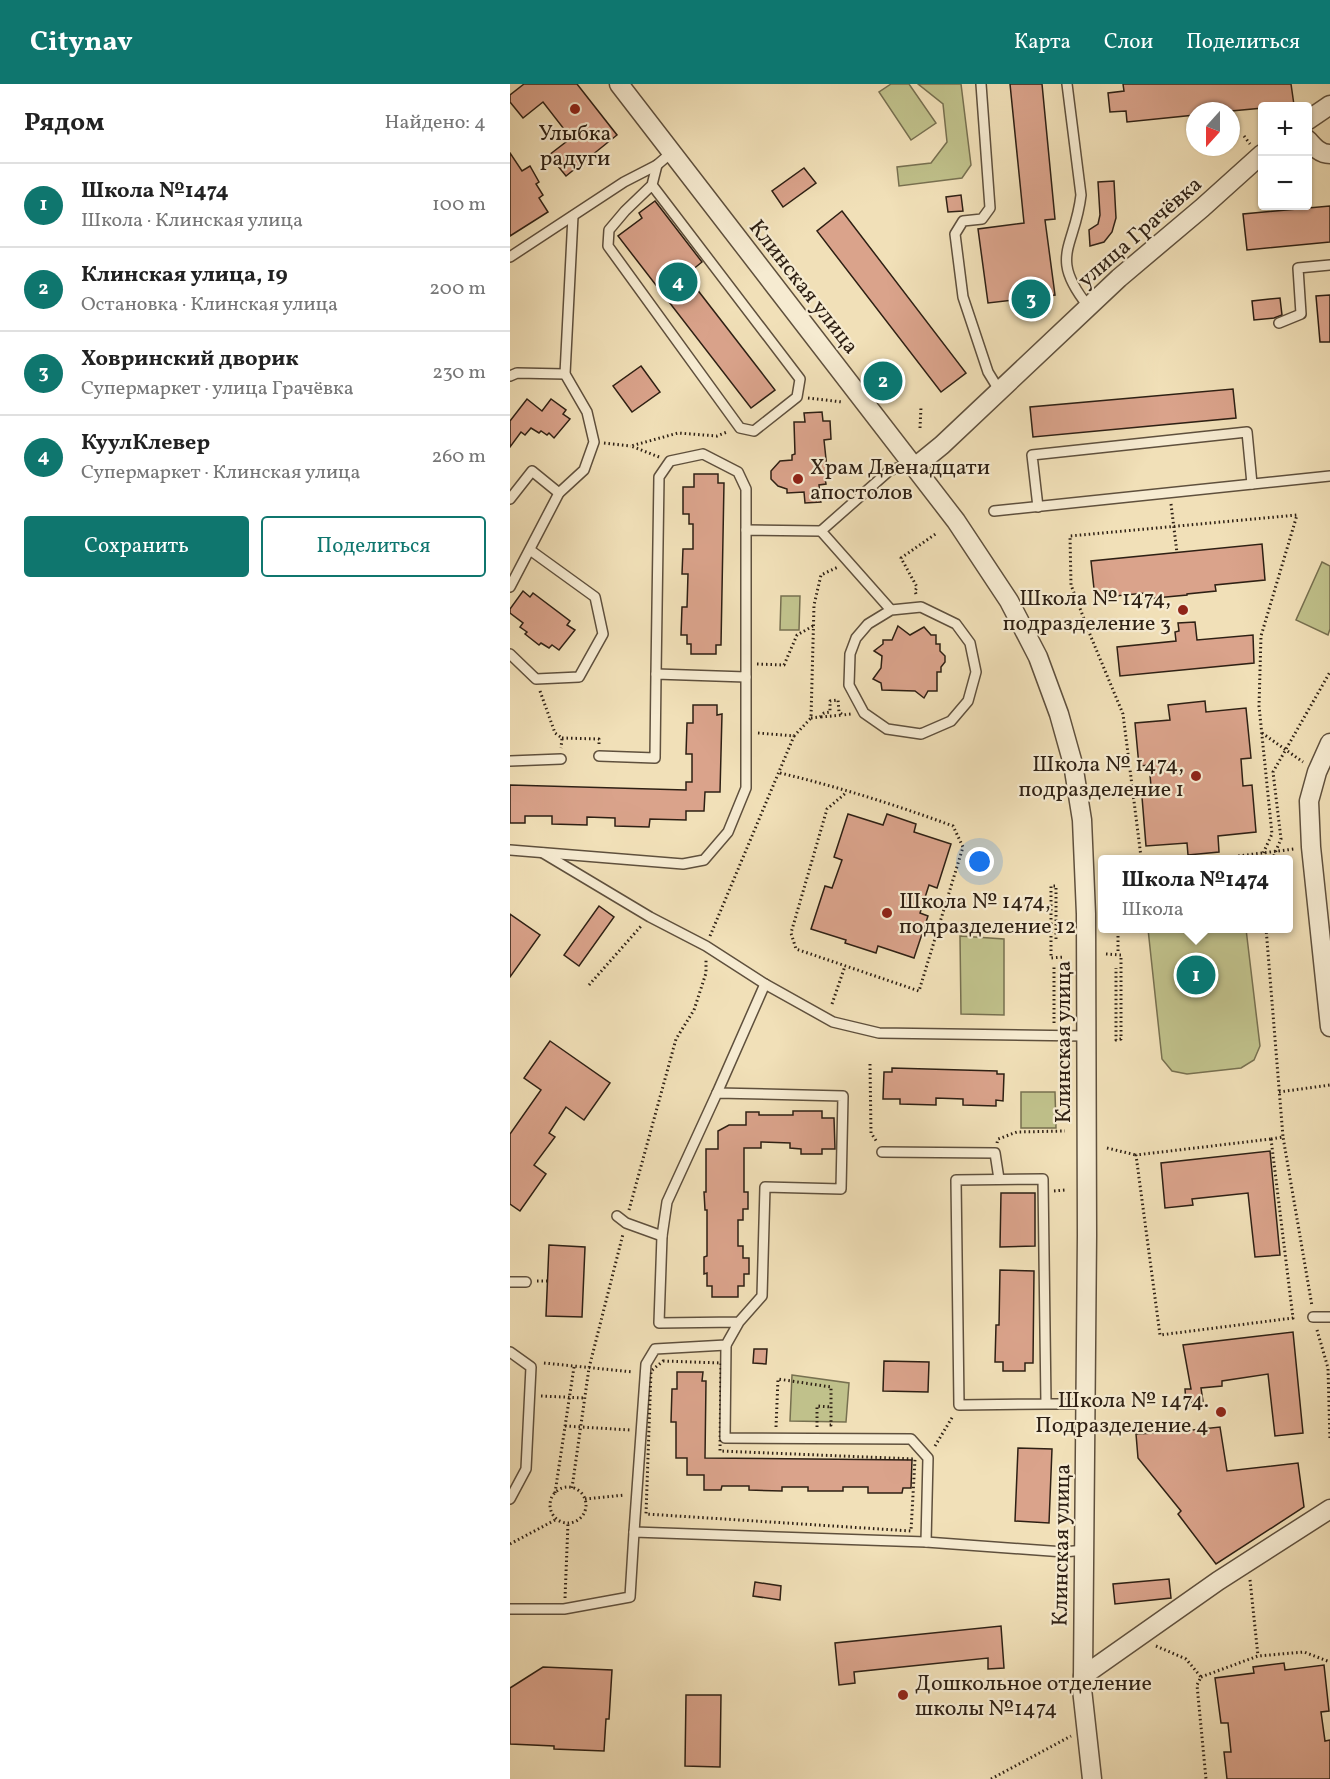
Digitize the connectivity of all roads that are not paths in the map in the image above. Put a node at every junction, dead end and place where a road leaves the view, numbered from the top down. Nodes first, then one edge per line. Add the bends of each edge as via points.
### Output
1 (619, 84) edge
2 (981, 84) edge
3 (1067, 84) edge
4 (1330, 105) edge
5 (1312, 117) edge
6 (1312, 145) edge
7 (671, 153) junction
8 (1330, 154) edge
9 (1261, 156) edge
10 (657, 165) junction
11 (652, 185) junction
12 (573, 216) junction
13 (510, 257) edge
14 (1330, 265) edge
15 (1088, 306) junction
16 (1279, 322) dead end
17 (565, 374) junction
18 (510, 376) edge
19 (999, 390) junction
20 (915, 467) junction
21 (1330, 476) edge
22 (1252, 484) junction
23 (559, 493) junction
24 (510, 499) edge
25 (1038, 507) junction
26 (994, 511) dead end
27 (746, 530) junction
28 (821, 531) junction
29 (530, 550) junction
30 (510, 586) edge
31 (891, 610) junction
32 (510, 654) edge
33 (656, 674) junction
34 (746, 677) junction
35 (1330, 743) edge
36 (599, 756) dead end
37 (561, 759) road end
38 (510, 761) edge
39 (510, 850) edge
40 (543, 853) junction
41 (765, 984) junction
42 (1330, 1027) edge
43 (1086, 1036) junction
44 (717, 1093) junction
45 (882, 1152) road end
46 (999, 1179) junction
47 (618, 1216) dead end
48 (662, 1236) junction
49 (510, 1282) edge
50 (526, 1282) dead end
51 (1313, 1317) road end
52 (1330, 1317) edge
53 (739, 1322) junction
54 (726, 1345) junction
55 (510, 1352) edge
56 (1046, 1404) junction
57 (1086, 1404) junction
58 (510, 1499) edge
59 (1330, 1509) edge
60 (634, 1532) junction
61 (926, 1542) junction
62 (1084, 1550) junction
63 (510, 1609) edge
64 (1083, 1676) junction
65 (1092, 1779) edge

1 - 7 street, Клинская улица
2 - 19 lane via 990,208 982,219 963,221 955,234 963,297 988,372
3 - 15 lane via 1081,195 1066,263 1075,290
4 - 5 street
6 - 8 street
7 - 10 lane
7 - 20 street, Клинская улица
9 - 15 street, улица Грачёвка
10 - 11 lane
10 - 12 lane
11 - 11 lane via 609,230 608,246 740,428 754,431 797,398 800,379
12 - 13 lane
12 - 17 lane
14 - 16 lane via 1299,268 1300,314
15 - 19 street, улица Грачёвка
17 - 18 lane
17 - 23 lane via 587,412 594,442 584,470
19 - 20 street, улица Грачёвка
20 - 28 lane via 889,471
20 - 43 street, Клинская улица via 1009,601 1038,657 1059,714 1073,764 1082,820
21 - 22 lane
22 - 25 lane
22 - 25 lane via 1246,432 1032,455
23 - 24 lane via 532,471
23 - 29 lane
25 - 26 lane
27 - 28 lane
27 - 33 lane via 746,489 738,472 703,454 670,461 659,477
27 - 34 lane
28 - 31 lane
29 - 30 lane
29 - 32 lane via 595,597 603,634 579,677 536,679
31 - 31 lane via 921,607 956,624 969,643 976,672 969,701 951,722 921,734 887,729 864,713 849,685 850,654 856,638 868,624
33 - 34 lane
33 - 36 lane via 655,758
34 - 40 lane via 746,788 728,832 704,860 683,864
35 - 42 street via 1310,801 1311,848
37 - 38 lane
39 - 40 lane
40 - 41 lane
41 - 43 lane via 833,1022 879,1033
41 - 44 lane
43 - 57 street, Клинская улица
44 - 48 lane via 667,1202
44 - 53 lane via 843,1096 842,1189 765,1187 762,1296
45 - 46 lane via 995,1153
46 - 56 lane via 1043,1179
46 - 56 lane via 956,1180 959,1405
47 - 48 lane via 626,1223
48 - 53 lane via 659,1323
49 - 50 lane
51 - 52 lane
53 - 54 lane
54 - 60 lane via 655,1349 646,1364
54 - 61 lane via 725,1438 911,1439 928,1458
55 - 58 lane via 531,1367 526,1469
56 - 57 lane
57 - 62 street, Клинская улица
59 - 64 street via 1218,1581
60 - 61 lane
60 - 63 lane via 630,1596 564,1609
61 - 62 lane via 1064,1552
62 - 64 street, Клинская улица
64 - 65 street, Клинская улица

